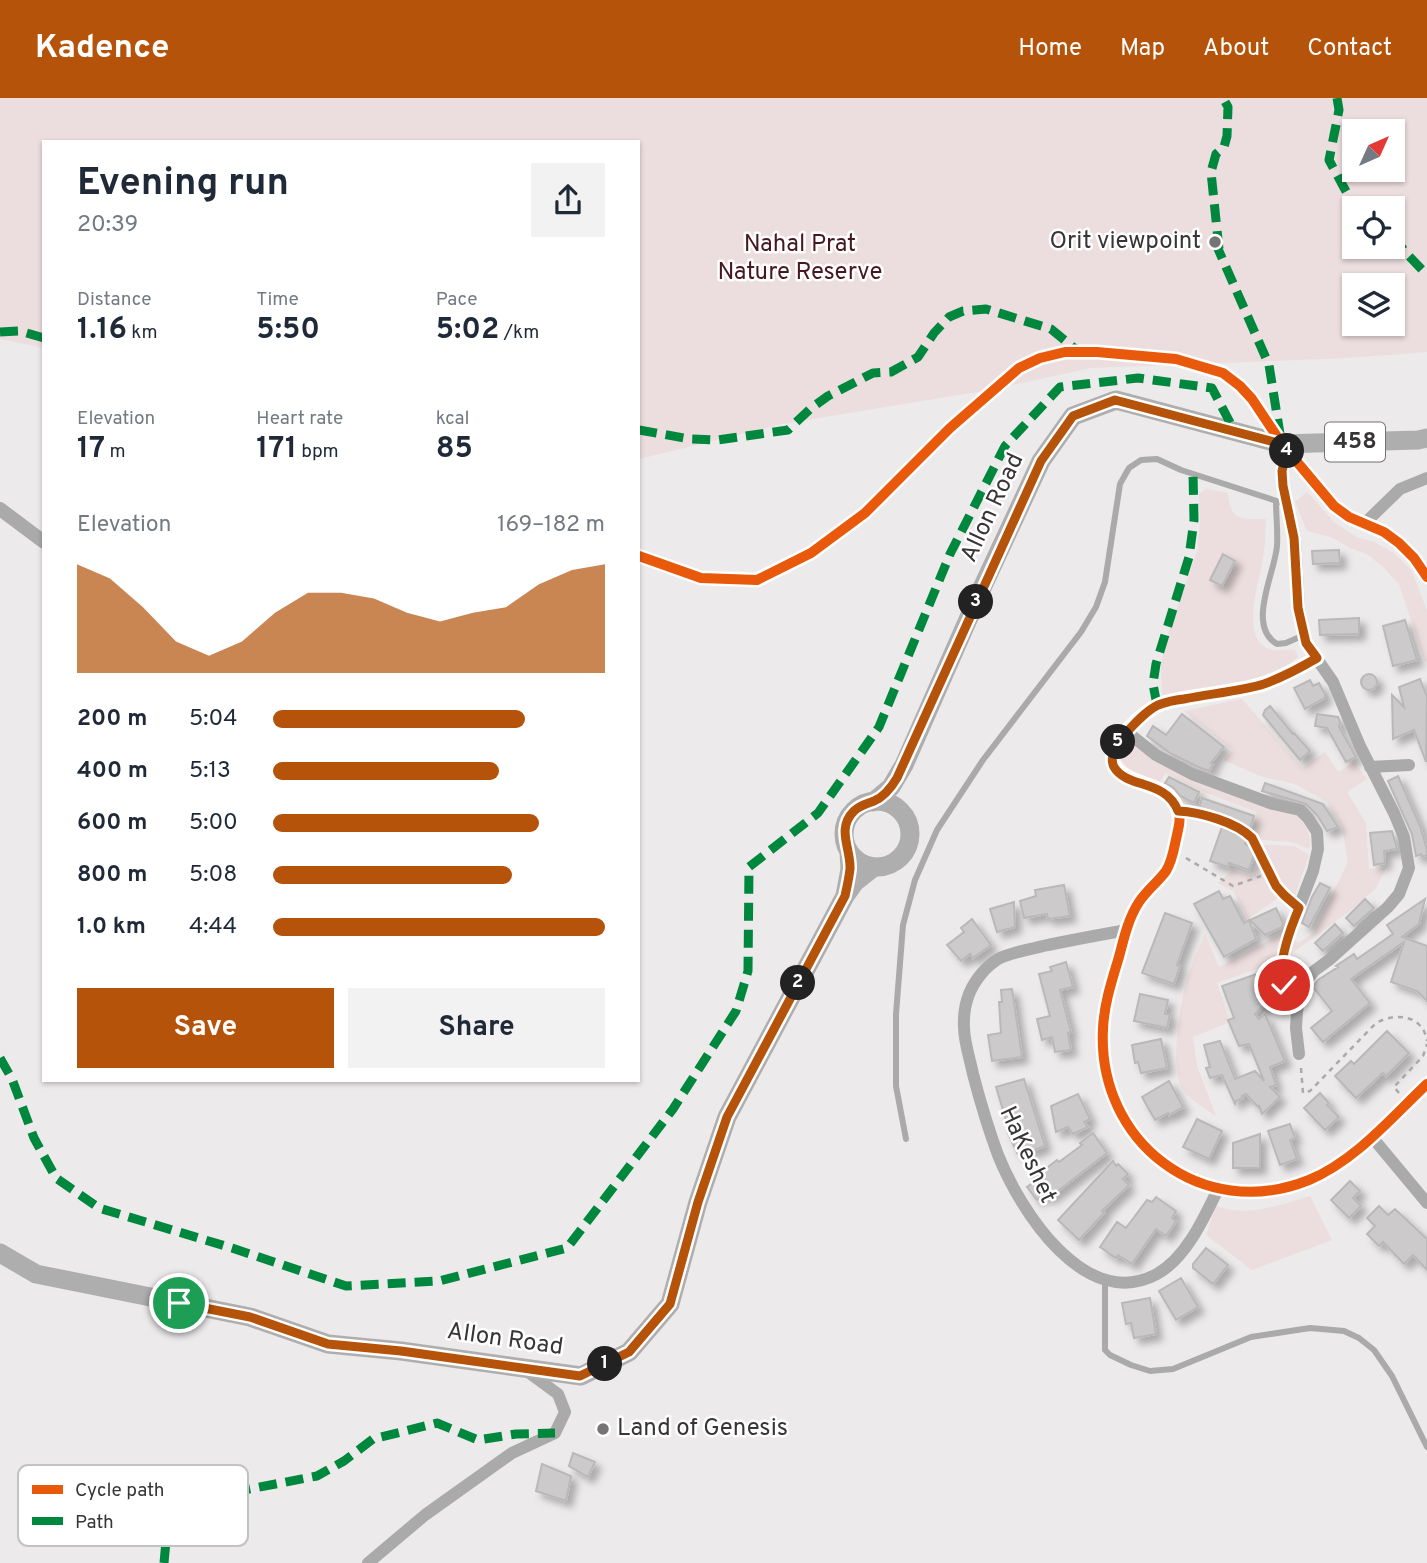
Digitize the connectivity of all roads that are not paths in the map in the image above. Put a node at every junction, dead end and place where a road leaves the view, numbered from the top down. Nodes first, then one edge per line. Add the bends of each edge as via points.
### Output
1 (1427, 438) edge
2 (1284, 448) junction
3 (1427, 478) edge
4 (1282, 503) junction
5 (0, 509) edge
6 (1364, 524) junction
7 (42, 540) edge
8 (640, 556) edge
9 (1427, 577) edge
10 (1304, 635) junction
11 (1317, 658) junction
12 (1127, 732) junction
13 (904, 765) junction
14 (1409, 765) dead end
15 (1370, 767) junction
16 (873, 802) junction
17 (1178, 811) junction
18 (905, 817) junction
19 (849, 852) junction
20 (873, 867) junction
21 (845, 896) junction
22 (1299, 908) junction
23 (1127, 930) junction
24 (1289, 933) road end
25 (1299, 1054) road end
26 (1427, 1084) edge
27 (1372, 1137) junction
28 (906, 1139) dead end
29 (1218, 1189) junction
30 (1427, 1203) edge
31 (0, 1253) edge
32 (1105, 1280) junction
33 (522, 1367) junction
34 (1427, 1447) edge
35 (368, 1563) edge

1 - 2 main road, Allon Road / 458
2 - 4 street
2 - 6 street via 1334,506
2 - 8 street via 1252,399 1223,373 1176,359 1065,352 1019,368 950,428 865,513 811,553 757,580 701,578
2 - 13 main road, Allon Road / 458 via 1115,400 1073,416 1041,461
3 - 6 street via 1401,489
4 - 10 street via 1294,538
4 - 10 lane via 1262,617 1266,635 1277,644
4 - 28 lane via 1157,459 1141,460 1129,468 1120,484 1105,582 1096,607 937,830 915,880 903,925 896,1014 896,1086
5 - 7 street
6 - 9 street via 1399,543
10 - 11 street
11 - 12 street via 1261,685 1157,705
11 - 15 street via 1333,682
12 - 17 street via 1112,755 1115,767 1166,794
12 - 22 street via 1156,755 1192,774 1300,810 1308,818 1317,832 1318,849
13 - 16 main road, Allon Road / 458 via 891,787
13 - 18 main road, Allon Road / 458
14 - 15 street
15 - 25 street via 1404,837 1409,868 1399,894 1388,907 1303,985 1296,1028
16 - 18 main road via 888,803
16 - 19 main road via 849,817 844,831
17 - 22 lane via 1219,820 1247,833 1284,895
17 - 23 street via 1167,870 1138,904
18 - 20 main road via 910,831 905,852 888,866
19 - 20 main road
19 - 21 main road, Allon Road
20 - 21 main road, Allon Road
21 - 33 main road, Allon Road via 727,1117 670,1304 629,1352 580,1376
22 - 24 street
23 - 29 street via 1103,1031 1111,1092 1124,1119 1154,1155 1196,1182
23 - 32 street, HaKeshet via 999,958 981,973 965,1004 969,1053 999,1157 1039,1228 1075,1264
26 - 27 street
27 - 29 street via 1328,1171 1295,1185 1256,1192
27 - 30 street
29 - 32 street, HaKeshet via 1192,1237 1158,1273 1140,1281
31 - 33 main road, Allon Road via 36,1274 250,1317 328,1344
32 - 34 lane via 1105,1350 1150,1371 1173,1369 1262,1335 1310,1328 1344,1331 1359,1338 1392,1376
33 - 35 street via 558,1394 565,1412 555,1433 512,1453 425,1515

